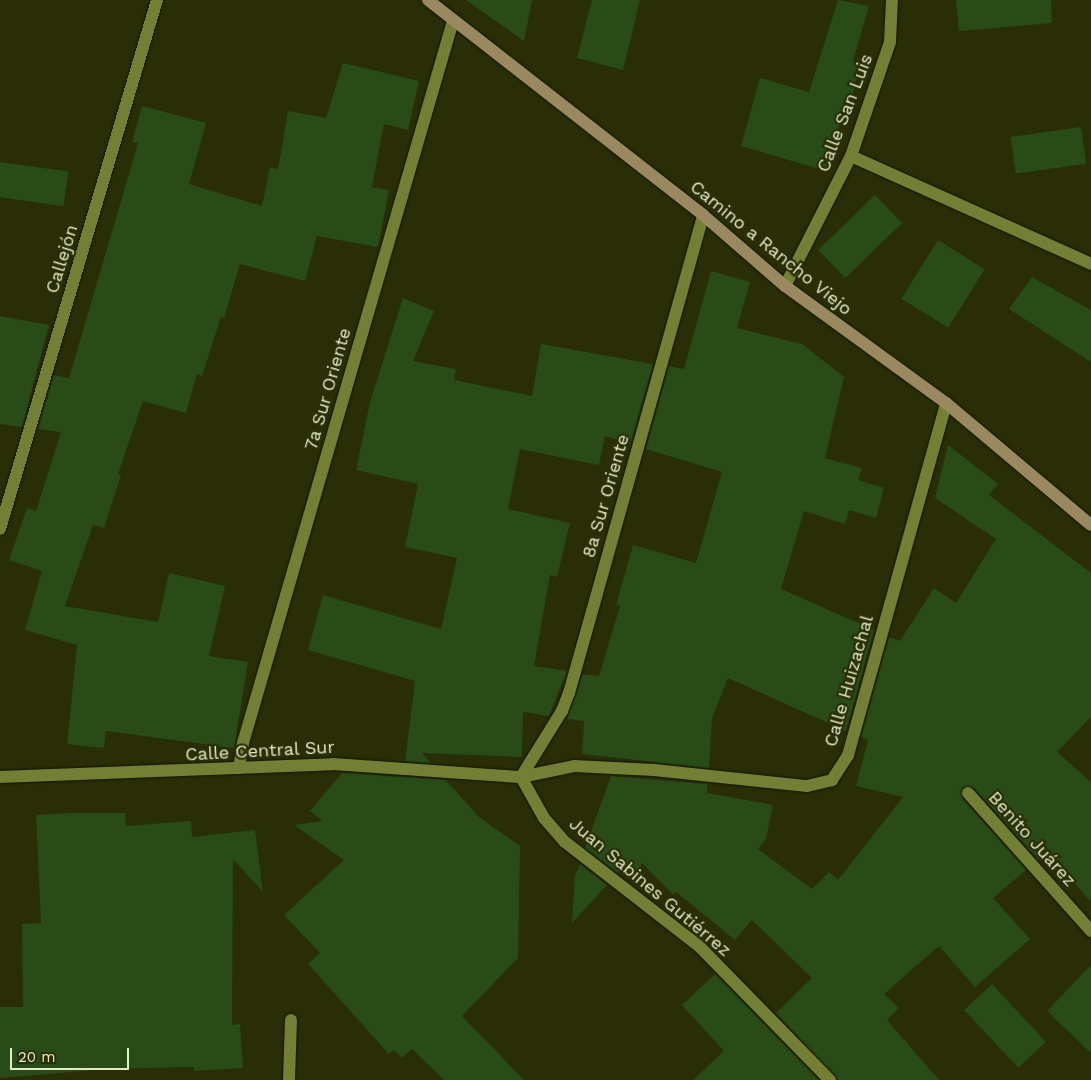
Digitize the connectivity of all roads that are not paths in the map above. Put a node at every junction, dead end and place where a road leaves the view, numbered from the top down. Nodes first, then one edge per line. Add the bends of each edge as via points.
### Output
1 (157, 0) edge
2 (428, 0) edge
3 (892, 0) edge
4 (453, 21) junction
5 (851, 156) junction
6 (703, 215) junction
7 (1091, 264) edge
8 (785, 286) junction
9 (946, 403) junction
10 (1091, 525) edge
11 (0, 528) edge
12 (239, 768) junction
13 (0, 777) edge
14 (521, 777) junction
15 (968, 793) dead end
16 (1091, 931) edge
17 (291, 1020) dead end
18 (289, 1080) edge
19 (830, 1080) edge

1 - 11 street, Callejón
2 - 4 street, Camino a Rancho Viejo
3 - 5 street, Calle San Luis via 890,42
4 - 6 street, Camino a Rancho Viejo
4 - 12 street, 7a Sur Oriente via 243,743
5 - 7 street
5 - 8 street, Calle San Luis
6 - 8 street, Camino a Rancho Viejo
6 - 14 street, 8a Sur Oriente via 569,693 562,711
8 - 9 street, Camino a Rancho Viejo
9 - 10 street, Camino a Rancho Viejo
9 - 14 street, Calle Huizachal via 848,755 832,780 807,786 654,770 574,766
12 - 13 street, Calle Central Sur
12 - 14 street, Calle Central Sur via 334,764
14 - 19 street, Juan Sabines Gutiérrez via 544,818 565,842 701,948
15 - 16 street, Benito Juárez
17 - 18 street

